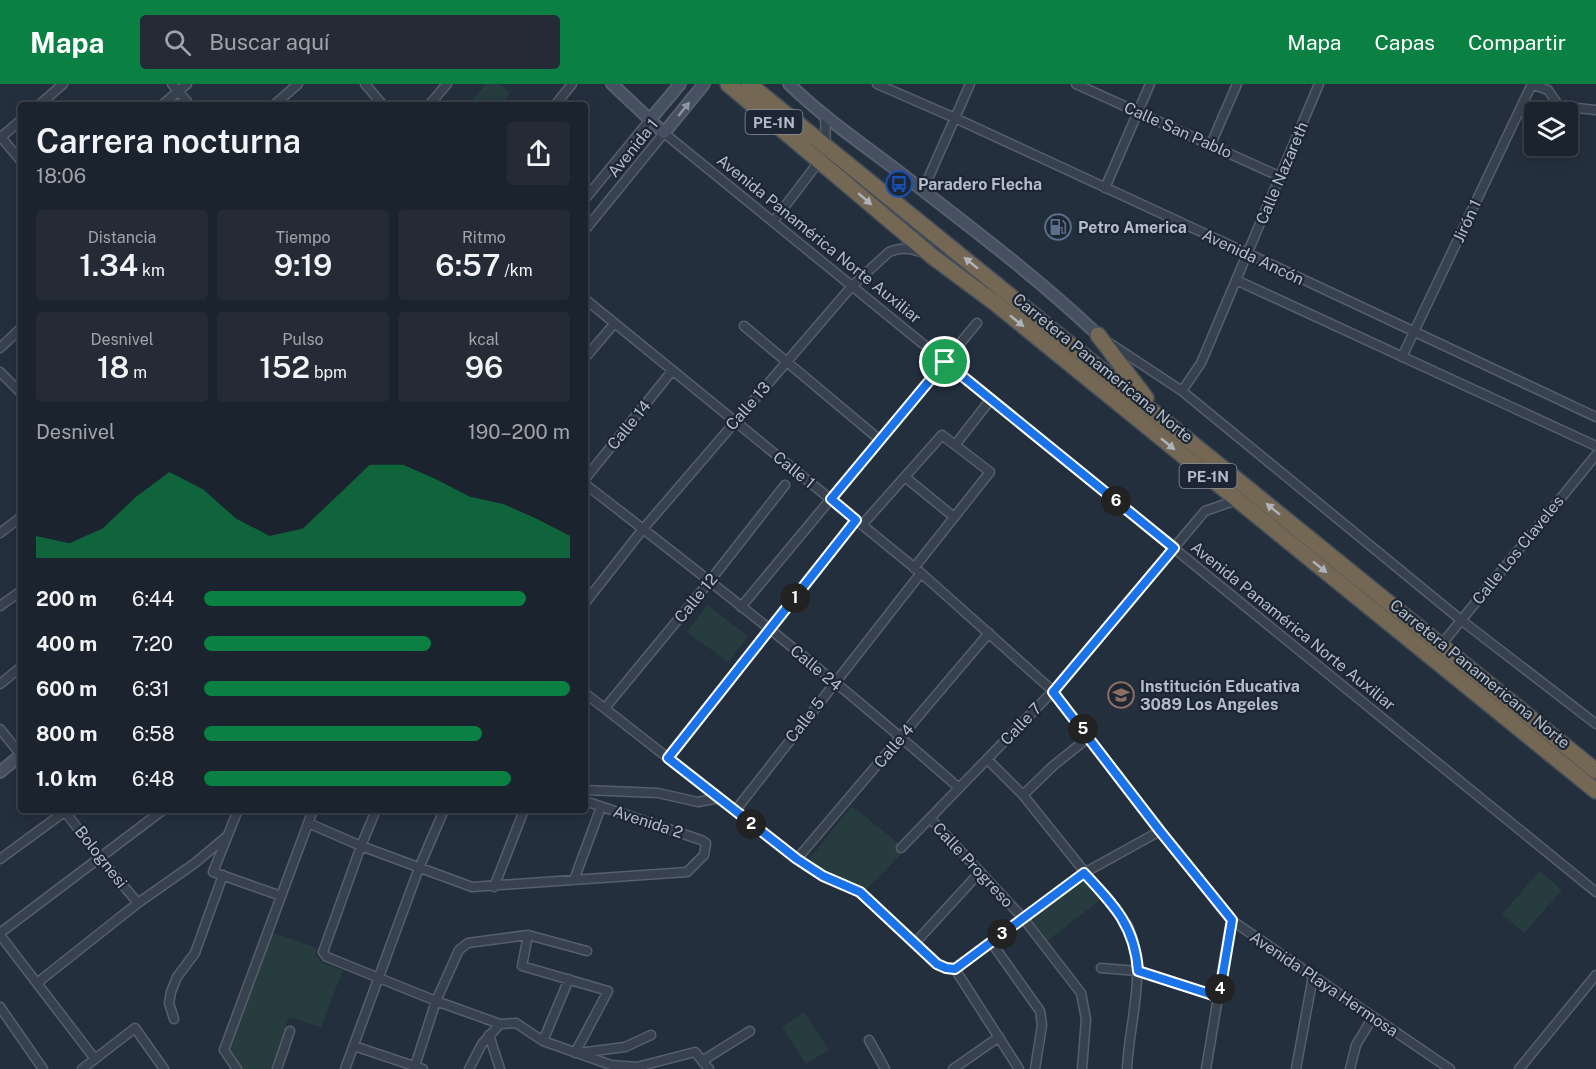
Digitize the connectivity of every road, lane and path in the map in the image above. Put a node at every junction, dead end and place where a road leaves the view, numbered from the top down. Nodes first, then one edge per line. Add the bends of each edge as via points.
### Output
1 (63, 84) edge
2 (172, 84) edge
3 (186, 84) edge
4 (297, 84) edge
5 (365, 84) edge
6 (447, 84) edge
7 (572, 84) edge
8 (612, 84) edge
9 (680, 84) edge
10 (704, 84) edge
11 (728, 84) edge
12 (749, 84) edge
13 (877, 84) edge
14 (970, 84) edge
15 (1076, 84) edge
16 (1150, 84) edge
17 (1237, 84) edge
18 (1319, 84) edge
19 (1531, 84) edge
20 (792, 85) edge
21 (1548, 87) edge
22 (178, 92) junction
23 (42, 102) edge
24 (166, 102) edge
25 (187, 102) edge
26 (277, 102) edge
27 (380, 102) edge
28 (432, 102) edge
29 (557, 102) edge
30 (1596, 110) edge
31 (1138, 112) junction
32 (825, 117) junction
33 (955, 118) junction
34 (649, 121) junction
35 (18, 122) edge
36 (664, 133) junction
37 (0, 137) edge
38 (1211, 144) junction
39 (823, 154) junction
40 (18, 158) edge
41 (1281, 177) junction
42 (1105, 188) junction
43 (923, 190) junction
44 (588, 195) edge
45 (773, 222) junction
46 (588, 226) edge
47 (1249, 254) junction
48 (933, 257) junction
49 (1236, 280) junction
50 (852, 286) junction
51 (588, 302) edge
52 (977, 323) dead end
53 (614, 324) junction
54 (744, 326) dead end
55 (18, 331) edge
56 (1415, 333) junction
57 (1098, 335) junction
58 (0, 348) edge
59 (588, 354) edge
60 (1402, 357) junction
61 (786, 361) junction
62 (945, 362) junction
63 (672, 371) junction
64 (0, 372) edge
65 (18, 390) edge
66 (1182, 391) junction
67 (991, 399) junction
68 (1596, 417) edge
69 (1163, 419) junction
70 (734, 422) junction
71 (880, 440) junction
72 (955, 445) junction
73 (1596, 447) edge
74 (1596, 455) edge
75 (588, 475) edge
76 (905, 477) junction
77 (785, 485) dead end
78 (588, 486) edge
79 (831, 499) junction
80 (1237, 500) junction
81 (954, 517) junction
82 (18, 519) edge
83 (859, 523) junction
84 (643, 529) junction
85 (0, 533) edge
86 (1174, 548) junction
87 (917, 571) junction
88 (709, 582) junction
89 (18, 593) edge
90 (588, 599) edge
91 (0, 606) edge
92 (741, 607) junction
93 (1461, 620) junction
94 (770, 629) junction
95 (989, 633) junction
96 (1441, 645) junction
97 (18, 669) edge
98 (834, 682) junction
99 (0, 684) edge
100 (1053, 692) junction
101 (588, 695) edge
102 (605, 708) junction
103 (1596, 724) edge
104 (0, 729) edge
105 (1089, 736) junction
106 (901, 737) junction
107 (18, 751) edge
108 (18, 757) edge
109 (668, 758) junction
110 (987, 759) junction
111 (1594, 764) edge
112 (0, 772) edge
113 (959, 788) junction
114 (588, 790) edge
115 (1596, 791) edge
116 (1023, 795) junction
117 (719, 798) junction
118 (588, 802) edge
119 (601, 807) junction
120 (735, 811) junction
121 (62, 813) edge
122 (68, 813) edge
123 (159, 813) edge
124 (237, 813) edge
125 (312, 813) edge
126 (375, 813) edge
127 (443, 813) edge
128 (523, 813) edge
129 (930, 818) junction
130 (308, 823) junction
131 (1160, 831) junction
132 (226, 837) junction
133 (361, 846) junction
134 (902, 848) dead end
135 (100, 858) junction
136 (0, 859) edge
137 (797, 859) junction
138 (419, 868) junction
139 (980, 872) junction
140 (1084, 873) junction
141 (223, 875) junction
142 (574, 880) junction
143 (494, 886) junction
144 (1596, 892) edge
145 (281, 896) junction
146 (138, 903) junction
147 (1023, 918) junction
148 (1232, 920) junction
149 (0, 934) edge
150 (528, 935) junction
151 (991, 942) junction
152 (915, 943) junction
153 (587, 951) dead end
154 (1101, 968) dead end
155 (955, 969) junction
156 (1138, 971) junction
157 (1313, 975) junction
158 (1596, 975) edge
159 (379, 977) junction
160 (569, 979) junction
161 (37, 983) junction
162 (1219, 997) junction
163 (436, 1001) junction
164 (0, 1007) edge
165 (1373, 1017) junction
166 (174, 1019) dead end
167 (500, 1023) junction
168 (290, 1030) dead end
169 (750, 1031) dead end
170 (489, 1035) junction
171 (651, 1035) dead end
172 (999, 1037) junction
173 (869, 1040) dead end
174 (543, 1041) junction
175 (354, 1046) junction
176 (575, 1053) junction
177 (95, 1059) junction
178 (702, 1061) junction
179 (417, 1068) edge
180 (44, 1069) edge
181 (82, 1069) edge
182 (164, 1069) edge
183 (237, 1069) edge
184 (277, 1069) edge
185 (345, 1069) edge
186 (469, 1069) edge
187 (500, 1069) edge
188 (709, 1069) edge
189 (885, 1069) edge
190 (952, 1069) edge
191 (1019, 1069) edge
192 (1035, 1069) edge
193 (1082, 1069) edge
194 (1127, 1069) edge
195 (1206, 1069) edge
196 (1296, 1069) edge
197 (1350, 1069) edge
198 (1450, 1069) edge
199 (1519, 1069) edge

1 - 23 street
2 - 22 street
3 - 22 street
4 - 26 street
5 - 27 street
6 - 28 street
7 - 29 street
8 - 34 main road, Avenida Panamérica Norte Auxiliar
9 - 34 main road, Avenida 1
36 -> 10 main road, Avenida 1
11 - 39 highway, Carretera Panamericana Norte / PE-1N
12 - 39 highway, Carretera Panamericana Norte / PE-1N
13 - 33 street, Avenida Ancón
14 - 33 street
15 - 31 street, Calle San Pablo
16 - 31 street
17 - 38 street
18 - 41 street, Calle Nazareth
19 - 21 street
19 - 56 street, Jirón 1
20 - 32 main road
21 - 30 street via 1559,106
22 - 24 street
22 - 25 street
31 - 38 street, Calle San Pablo
31 - 42 street
32 - 39 street
32 - 43 main road
33 - 42 street, Avenida Ancón
33 - 43 street
34 - 36 main road, Avenida Panamérica Norte Auxiliar
34 - 44 street, Avenida 1
35 - 37 street
36 - 45 street, Avenida Panamérica Norte Auxiliar
36 - 46 street, Avenida 1
37 - 40 street
38 - 41 street, Calle San Pablo
39 - 45 street
39 -> 48 highway, Carretera Panamericana Norte / PE-1N
69 -> 39 highway, Carretera Panamericana Norte / PE-1N
41 - 47 street, Calle Nazareth
42 - 47 street, Avenida Ancón
43 - 57 main road via 1061,300
45 - 50 street, Avenida Panamérica Norte Auxiliar
47 - 49 street, Calle Nazareth
47 - 56 street, Avenida Ancón
48 - 50 street, Calle 13 via 897,248
48 -> 80 highway, Carretera Panamericana Norte / PE-1N
49 - 60 street, Avenida Ancón
49 - 66 street, Calle Nazareth via 1201,363
50 - 61 street, Calle 13
50 - 62 street, Avenida Panamérica Norte Auxiliar
51 - 53 street, Calle 1
52 - 62 street
53 - 59 street
53 - 63 street, Calle 1
54 - 61 street
55 - 58 street
56 - 60 street, Jirón 1
56 - 68 street, Avenida Ancón
57 - 66 street
57 - 69 highway
60 - 73 street, Avenida Ancón
61 - 70 street, Calle 13
61 - 71 street
62 - 67 street, Avenida Panamérica Norte Auxiliar
62 - 71 street
63 - 70 street, Calle 1
63 - 75 street, Calle 14
64 - 65 street
66 - 93 street
67 - 72 street
67 - 86 street, Avenida Panamérica Norte Auxiliar
96 -> 69 highway, Carretera Panamericana Norte / PE-1N
70 - 79 street, Calle 1
70 - 84 street, Calle 13
71 - 79 street
72 - 76 street via 942,435
72 - 81 street, Calle 5 via 990,472
74 - 93 street, Calle Los Claveles
76 - 81 street
76 - 83 street
77 - 88 street, Calle 12
78 - 84 street, Calle 24
79 - 83 street, Calle 1
79 - 92 street
80 - 86 street, Calle 7 via 1205,511
80 -> 115 highway, Carretera Panamericana Norte / PE-1N
81 - 87 street, Calle 5
82 - 85 street
83 - 87 street, Calle 1
83 - 94 street
84 - 88 street, Calle 24
84 - 90 street, Calle 13
86 - 100 street, Calle 7
86 - 144 street, Avenida Panamérica Norte Auxiliar
87 - 95 street, Calle 1
87 - 98 street, Calle 5
88 - 92 street, Calle 24
88 - 102 street, Calle 12
89 - 91 street
92 - 94 street, Calle 24
93 - 96 street, Calle Los Claveles
93 - 103 street
94 - 98 street, Calle 24
94 - 109 street
95 - 100 street, Calle 1
95 - 106 street, Calle 4
96 - 111 highway, Carretera Panamericana Norte / PE-1N
97 - 99 street
98 - 106 street, Calle 24
98 - 120 street, Calle 5
100 - 105 street, Avenida Playa Hermosa
100 - 110 street, Calle 7
101 - 102 street
102 - 109 street
104 - 107 street
105 - 116 street
105 - 131 street, Avenida Playa Hermosa
106 - 113 street, Calle 24
106 - 137 street, Calle 4
108 - 112 main road
109 - 117 street
110 - 113 street, Calle 7
110 - 116 street
113 - 129 street, Calle 7
114 - 117 street via 658,793 698,802
116 - 140 street
117 - 120 street
118 - 119 street, Avenida 2
119 - 142 street
119 - 142 street, Avenida 2 via 701,840 706,843 704,855 687,872
120 - 137 street
121 - 136 street
122 - 135 street, Bolognesi
123 - 135 street
124 - 132 street
125 - 130 street
126 - 133 street
127 - 138 street
128 - 143 street
129 - 134 street, Calle 7
129 - 139 street, Calle Progreso
130 - 133 street
130 - 145 street
131 - 140 street
131 - 148 street, Avenida Playa Hermosa
132 - 141 street via 213,872
132 - 146 street
133 - 138 street
133 - 159 street via 323,952
135 - 146 street, Bolognesi
135 - 149 street
137 - 152 street via 860,892
138 - 143 street via 472,887
138 - 159 street
139 - 147 street, Calle Progreso
139 - 152 street
140 - 147 street
140 - 156 street via 1128,926
141 - 145 street
141 - 166 street via 195,953 171,992 169,1003
142 - 143 street
145 - 183 street via 224,1050
146 - 161 street
147 - 151 street
147 - 193 street, Calle Progreso via 1081,993 1086,1019
148 - 157 street, Avenida Playa Hermosa
148 - 162 street
149 - 161 street
150 - 153 street
150 - 160 street via 522,966
150 - 163 street via 468,943 459,950
151 - 155 street
151 - 192 street via 1040,1011 1042,1025
152 - 155 street via 937,964
154 - 156 street
155 - 172 street
156 - 162 street
156 - 194 street
157 - 165 street, Avenida Playa Hermosa
157 - 196 street
158 - 199 street
159 - 163 street
159 - 175 street
160 - 174 street
160 - 176 street via 608,991
161 - 177 street
162 - 195 street
163 - 167 street
163 - 179 street
164 - 180 street
165 - 197 street via 1356,1045
165 - 198 street, Avenida Playa Hermosa
167 - 170 street
167 - 174 street via 516,1023
168 - 184 street
169 - 178 street
170 - 186 street
170 - 187 street
171 - 176 street via 625,1047
172 - 190 street
172 - 191 street
173 - 189 street
174 - 176 street
175 - 179 street
175 - 185 street
176 - 178 street via 623,1067 694,1052
177 - 181 street
177 - 182 street via 135,1028
178 - 188 street

